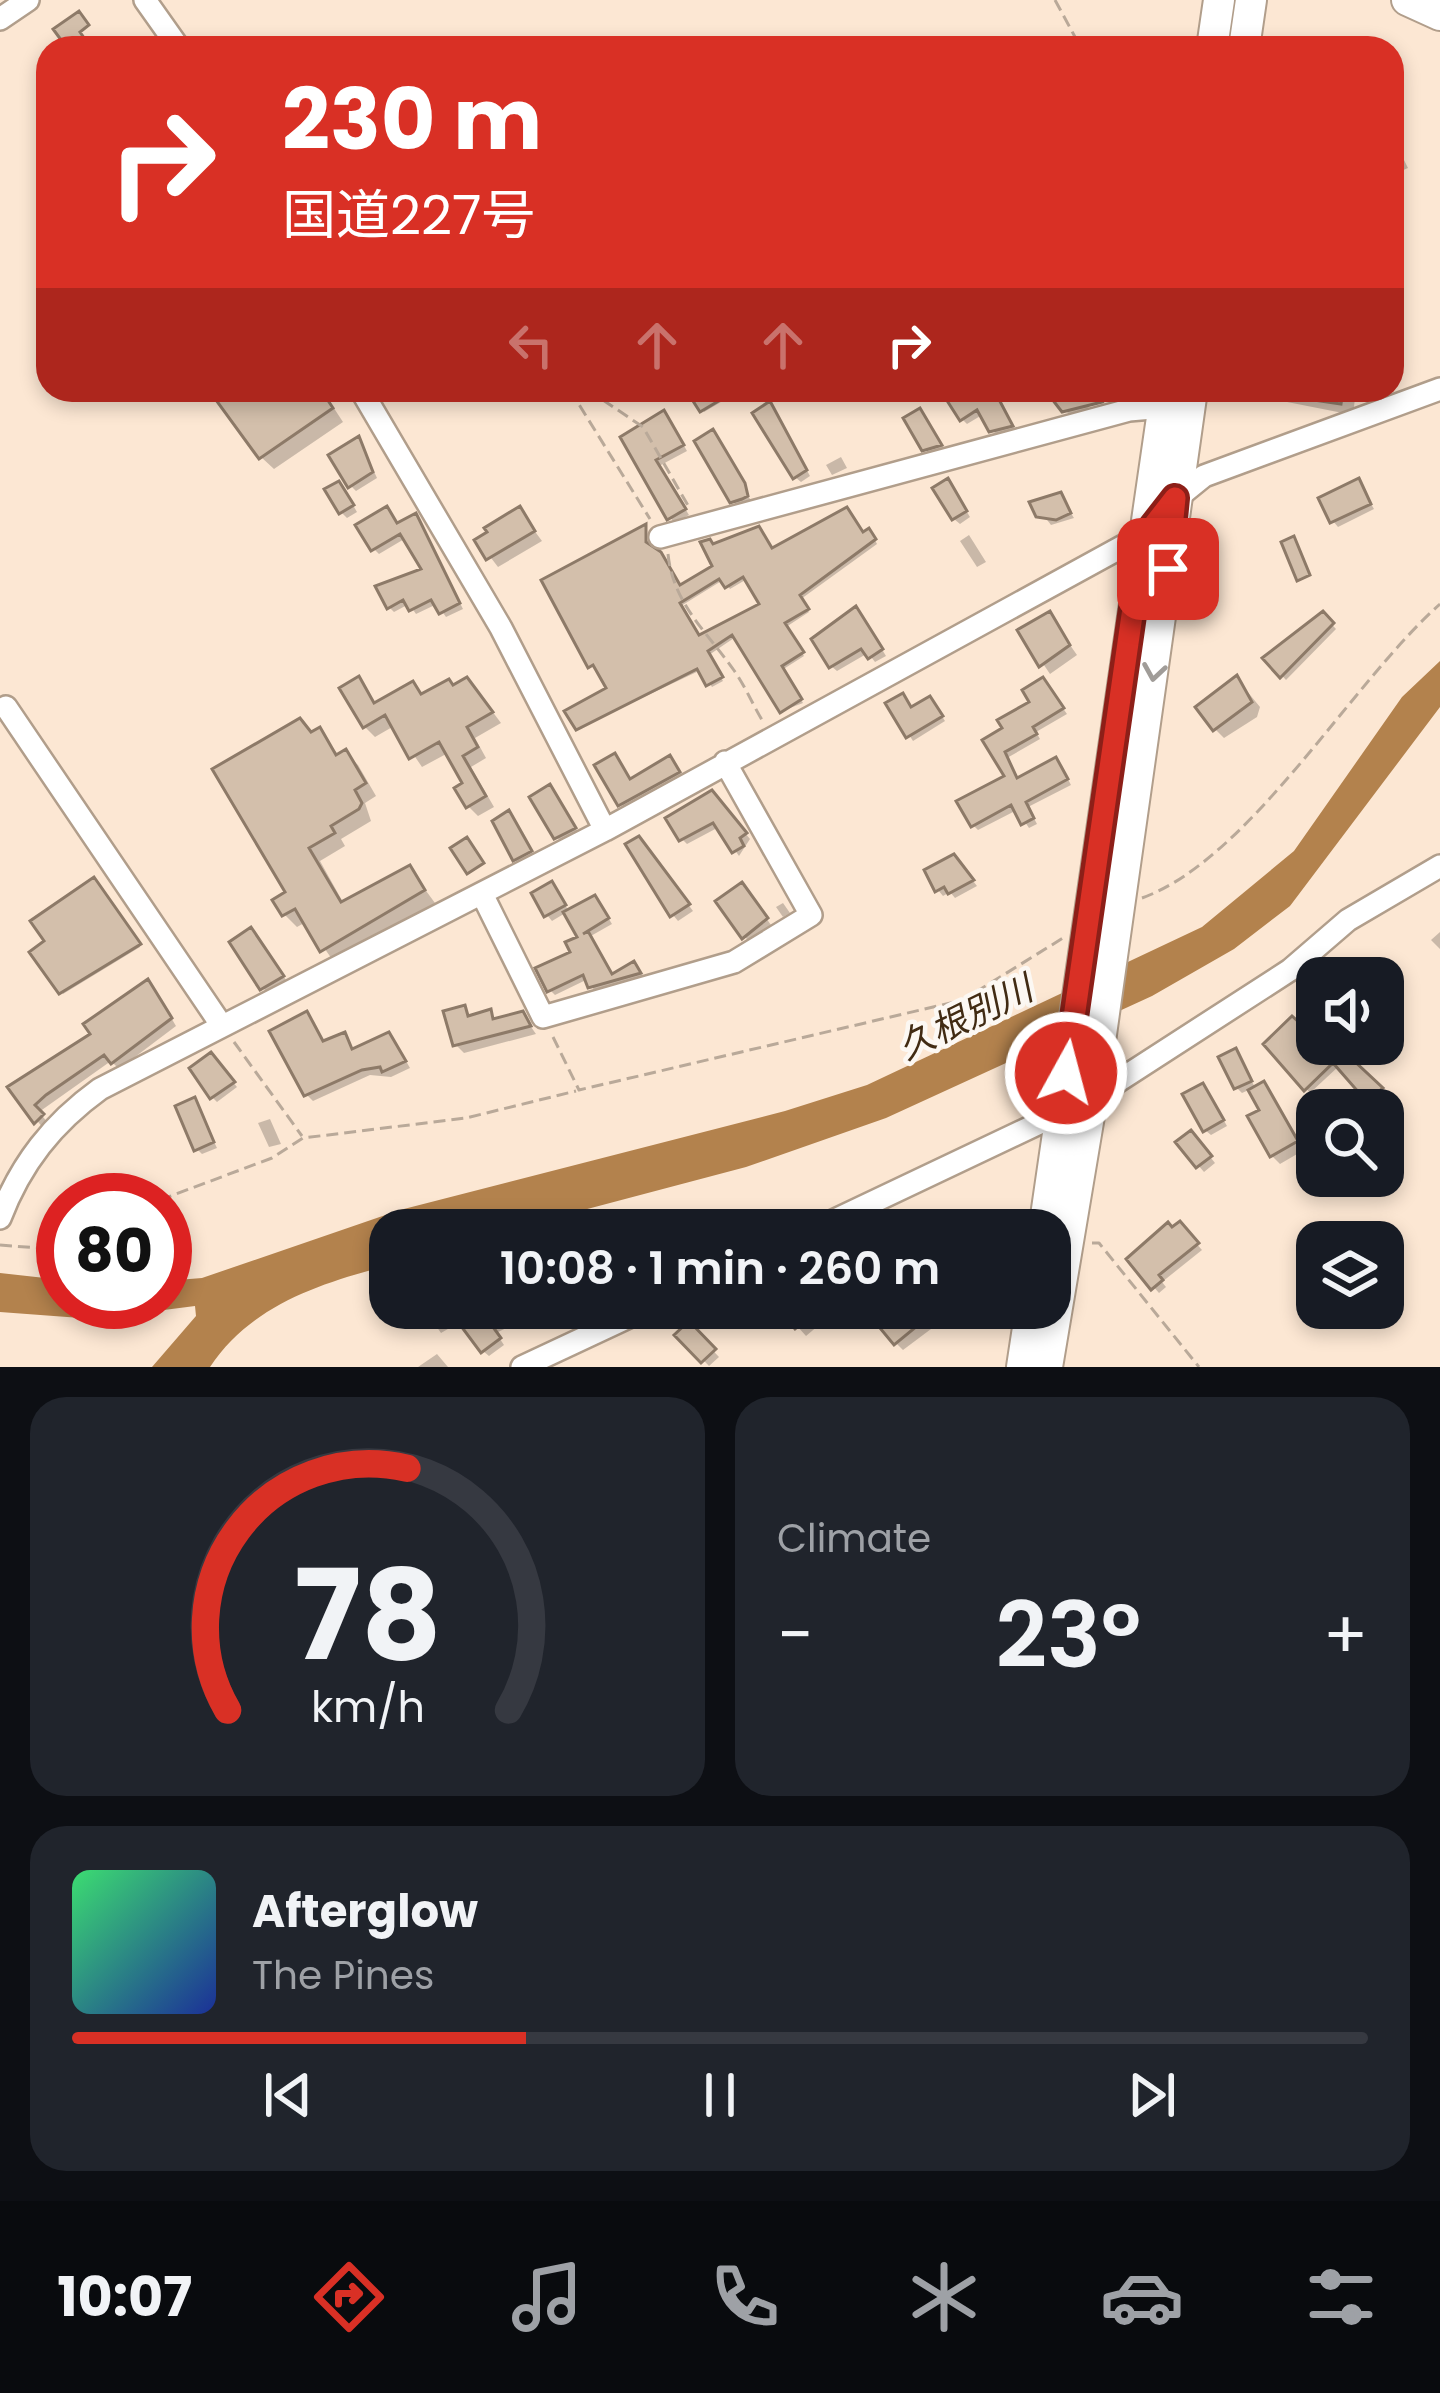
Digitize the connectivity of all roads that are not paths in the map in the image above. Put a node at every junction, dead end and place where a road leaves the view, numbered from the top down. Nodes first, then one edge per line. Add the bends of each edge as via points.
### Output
1 (28, 0) edge
2 (145, 0) edge
3 (1219, 0) edge
4 (1251, 0) edge
5 (1407, 0) edge
6 (1440, 15) edge
7 (0, 20) edge
8 (170, 36) edge
9 (1214, 36) edge
10 (1246, 36) edge
11 (1440, 388) edge
12 (1404, 401) edge
13 (368, 402) edge
14 (1155, 402) edge
15 (1165, 402) edge
16 (1190, 402) edge
17 (1402, 402) edge
18 (1175, 498) junction
19 (660, 537) road end
20 (1143, 539) junction
21 (6, 707) dead end
22 (725, 762) junction
23 (605, 830) junction
24 (1440, 866) edge
25 (482, 893) junction
26 (1101, 924) junction
27 (223, 1026) junction
28 (1092, 1098) junction
29 (1061, 1115) junction
30 (859, 1209) edge
31 (1057, 1209) edge
32 (1063, 1209) edge
33 (0, 1218) edge
34 (603, 1329) edge
35 (1028, 1329) edge
36 (1050, 1329) edge
37 (522, 1367) edge
38 (1022, 1367) edge
39 (1048, 1367) edge

1 - 7 street
2 - 8 street
3 - 9 highway
4 - 10 highway
5 - 6 highway
11 - 12 street
13 - 23 street
14 - 19 street
15 - 20 highway
16 - 18 highway
17 - 18 street via 1204,476
18 - 20 street
18 -> 26 highway via 1165,605
20 - 22 street
20 - 26 highway
21 - 27 street
22 - 23 street
22 - 25 street via 812,915 734,962 543,1017
23 - 25 street
24 - 28 street via 1348,920 1290,970
25 - 27 street
26 - 28 highway
26 - 29 highway
27 - 33 street via 70,1111 13,1184
28 - 29 street
28 - 32 highway
29 - 30 street
29 - 31 highway
34 - 37 street
35 - 38 highway
36 - 39 highway

